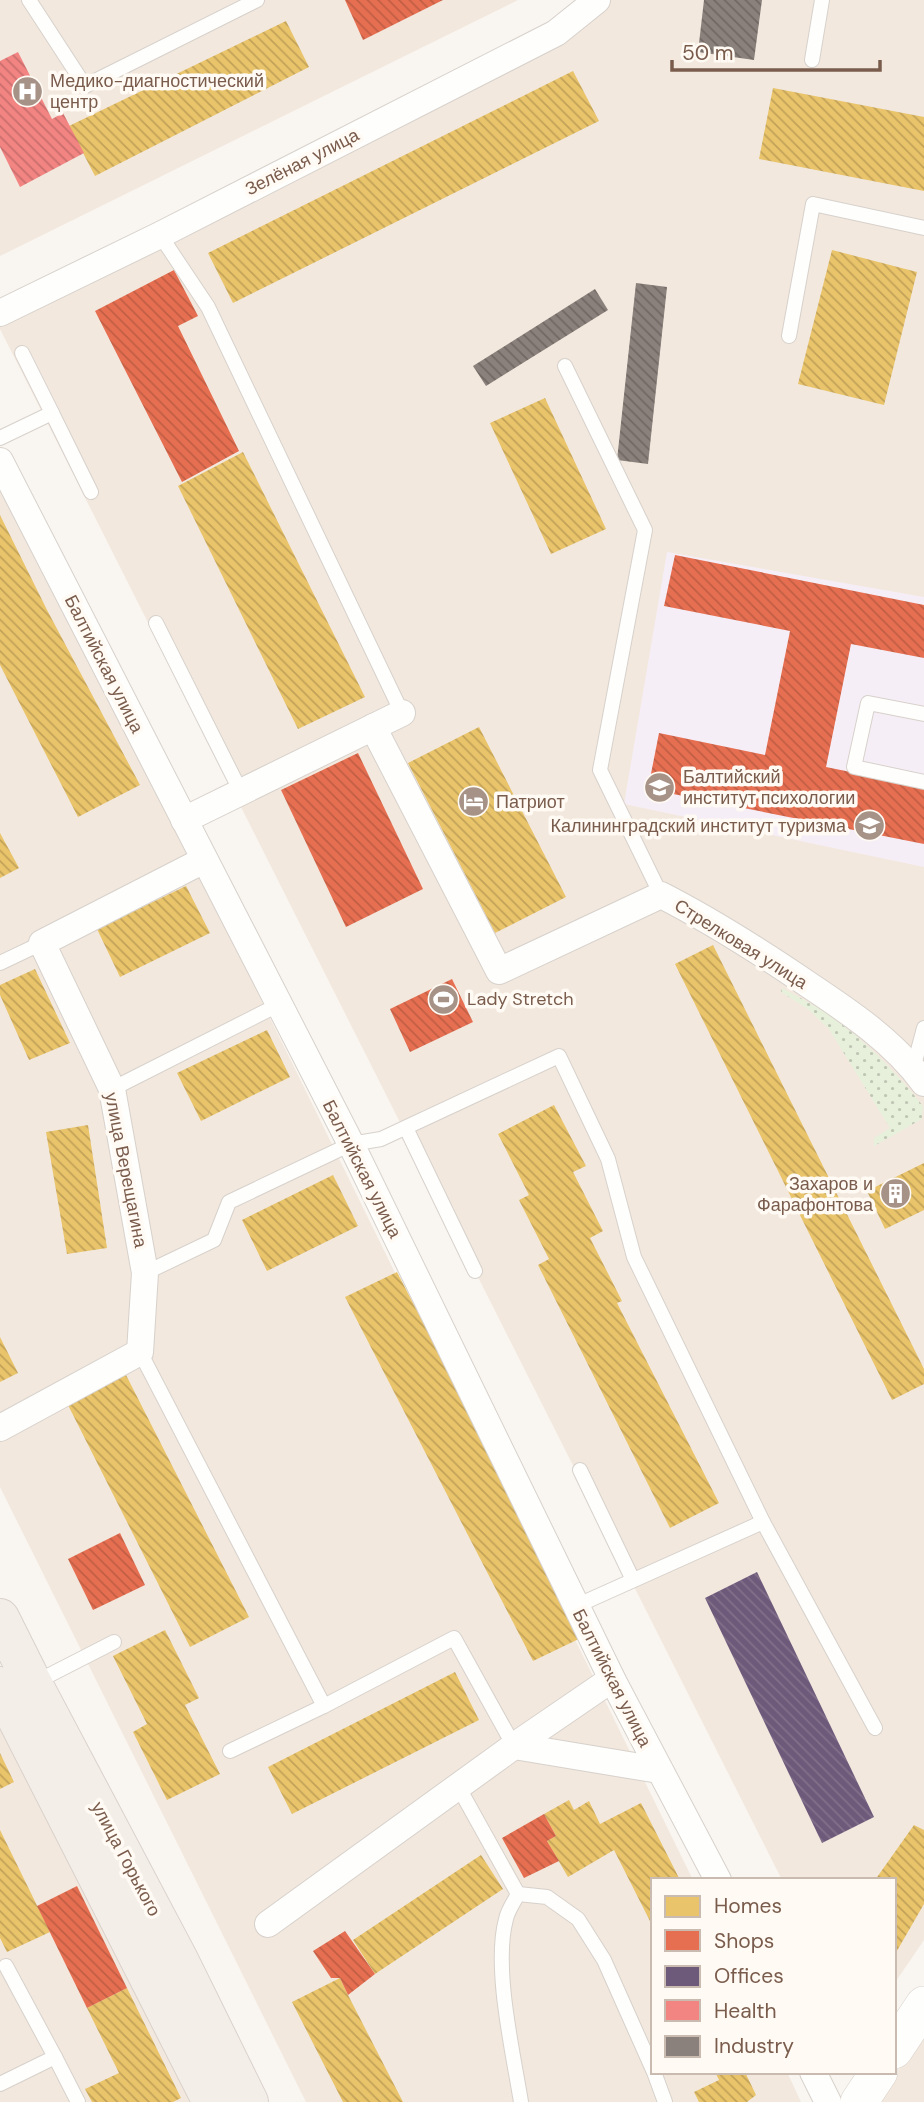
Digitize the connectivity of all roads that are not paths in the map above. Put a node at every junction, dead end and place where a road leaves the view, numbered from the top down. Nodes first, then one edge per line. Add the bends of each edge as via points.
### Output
1 (29, 0) edge
2 (257, 0) edge
3 (597, 0) edge
4 (822, 0) edge
5 (812, 60) dead end
6 (924, 228) edge
7 (160, 235) junction
8 (0, 313) edge
9 (789, 336) dead end
10 (22, 354) dead end
11 (565, 366) dead end
12 (52, 413) junction
13 (0, 438) edge
14 (0, 461) edge
15 (90, 492) dead end
16 (156, 623) dead end
17 (402, 713) joint
18 (924, 714) edge
19 (373, 727) junction
20 (924, 782) edge
21 (241, 792) junction
22 (184, 820) junction
23 (204, 860) junction
24 (661, 895) junction
25 (42, 943) junction
26 (0, 962) edge
27 (278, 1004) junction
28 (924, 1028) edge
29 (919, 1076) edge
30 (112, 1089) junction
31 (406, 1128) junction
32 (351, 1144) junction
33 (475, 1271) dead end
34 (145, 1273) junction
35 (140, 1352) junction
36 (0, 1428) edge
37 (580, 1470) dead end
38 (763, 1522) junction
39 (633, 1580) junction
40 (576, 1606) junction
41 (0, 1618) edge
42 (114, 1642) dead end
43 (612, 1679) junction
44 (16, 1685) edge
45 (324, 1706) junction
46 (875, 1728) dead end
47 (514, 1746) junction
48 (230, 1751) dead end
49 (659, 1770) junction
50 (459, 1788) junction
51 (717, 1878) edge
52 (518, 1894) junction
53 (268, 1924) dead end
54 (6, 1966) dead end
55 (924, 2005) edge
56 (896, 2047) edge
57 (55, 2057) junction
58 (651, 2066) edge
59 (654, 2074) edge
60 (814, 2074) edge
61 (878, 2074) edge
62 (0, 2084) edge
63 (78, 2102) edge
64 (212, 2102) edge
65 (249, 2102) edge
66 (521, 2102) edge
67 (665, 2102) edge
68 (828, 2102) edge
69 (859, 2102) edge

1 - 2 lane via 85,86
3 - 7 street, Зелёная улица via 556,33
4 - 5 lane
6 - 9 lane via 813,204
7 - 8 street, Зелёная улица
7 - 17 lane via 208,307
10 - 12 lane
11 - 24 lane via 645,530 600,770
12 - 13 lane
12 - 15 lane
14 - 22 street, Балтийская улица
16 - 21 lane
17 - 19 street
18 - 20 lane via 868,703 854,767
19 - 21 street
19 - 24 street, Стрелковая улица via 499,971
21 - 22 street
22 - 23 street, Балтийская улица
23 - 25 street
23 - 27 street, Балтийская улица
24 - 29 street, Стрелковая улица via 820,992 868,1026
25 - 26 lane
25 - 30 street, улица Верещагина
27 - 30 lane
27 - 32 street, Балтийская улица
28 - 29 lane
30 - 34 street, улица Верещагина
31 - 32 lane via 381,1139
31 - 33 lane
31 - 38 lane via 559,1056 608,1159 634,1257
32 - 34 lane via 229,1202 214,1240
32 - 40 street, Балтийская улица
34 - 35 street, улица Верещагина
35 - 36 street
35 - 45 lane
37 - 39 lane
38 - 39 lane
38 - 46 lane
39 - 40 lane
40 - 43 street, Балтийская улица
41 - 44 main road, улица Горького
42 - 44 lane
43 - 47 street
43 - 49 street, Балтийская улица
44 - 64 main road, улица Горького
44 - 65 main road, улица Горького via 179,1960
45 - 47 lane via 454,1638
45 - 48 lane
47 - 49 street
47 - 50 street
49 - 51 street, Балтийская улица
50 - 52 lane
50 - 53 street
52 - 58 lane via 547,1897 578,1919 604,1960
52 - 66 lane via 506,1917 502,1955
54 - 57 lane
55 - 56 street
57 - 62 lane
57 - 63 lane
59 - 67 lane
60 - 68 street
61 - 69 street

